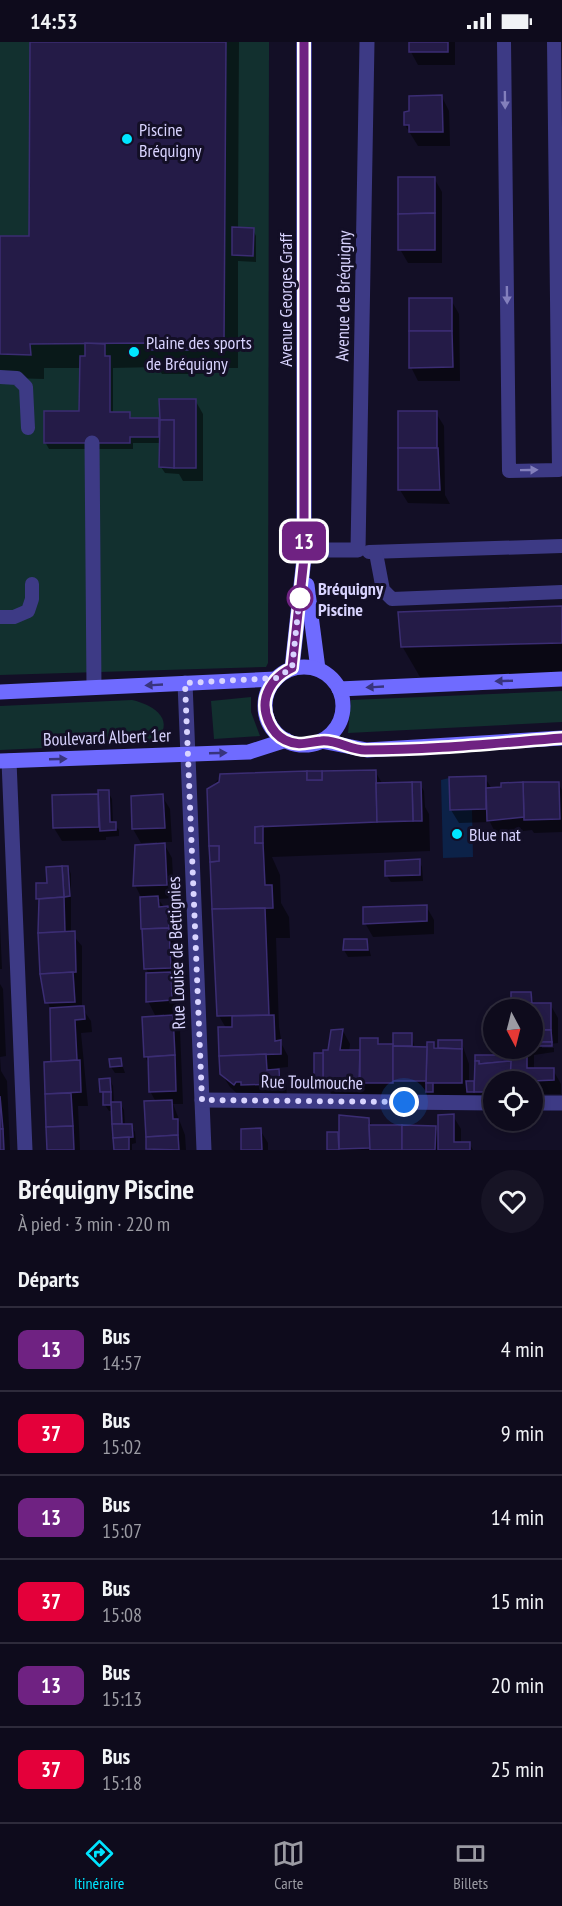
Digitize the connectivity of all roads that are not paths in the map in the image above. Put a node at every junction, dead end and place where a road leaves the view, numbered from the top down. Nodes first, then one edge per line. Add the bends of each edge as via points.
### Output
1 (304, 42) edge
2 (367, 42) edge
3 (504, 42) edge
4 (554, 42) edge
5 (0, 377) edge
6 (28, 428) dead end
7 (92, 443) dead end
8 (562, 546) edge
9 (358, 550) junction
10 (376, 553) junction
11 (304, 558) junction
12 (32, 584) dead end
13 (562, 592) edge
14 (0, 617) edge
15 (292, 668) junction
16 (318, 669) junction
17 (276, 678) junction
18 (562, 679) edge
19 (185, 683) junction
20 (94, 687) junction
21 (339, 689) junction
22 (0, 692) edge
23 (562, 738) edge
24 (286, 740) junction
25 (321, 741) junction
26 (188, 754) junction
27 (4, 761) edge
28 (202, 1100) junction
29 (483, 1103) edge
30 (543, 1103) edge
31 (562, 1103) edge
32 (25, 1150) edge
33 (204, 1150) edge

1 - 11 main road, Avenue Georges Graff
2 - 9 street, Avenue de Bréquigny
3 -> 4 lane via 509,471 559,470
5 - 6 lane via 17,378 26,387
7 - 20 street
8 - 10 lane
9 - 10 lane
9 - 11 street via 324,550
10 - 13 lane via 383,590 392,598
11 - 15 main road, Avenue Georges Graff
11 - 16 main road, Avenue Georges Graff
12 - 14 lane via 28,610 14,617
15 - 16 main road
15 - 17 main road
16 - 21 main road via 329,675
17 - 19 main road
17 - 24 main road via 265,702 267,720
18 -> 21 main road
19 -> 20 main road
19 - 26 street, Rue Louise de Bettignies
20 - 22 main road
21 - 25 main road via 342,714 337,727
23 - 25 main road via 367,750
24 - 25 main road via 299,744
26 -> 24 main road, Boulevard Albert 1er via 249,752
27 -> 26 main road, Boulevard Albert 1er
26 - 28 street, Rue Louise de Bettignies
27 - 32 street
28 - 29 street, Rue Toulmouche
28 - 33 street, Rue Louise de Bettignies
30 - 31 street

